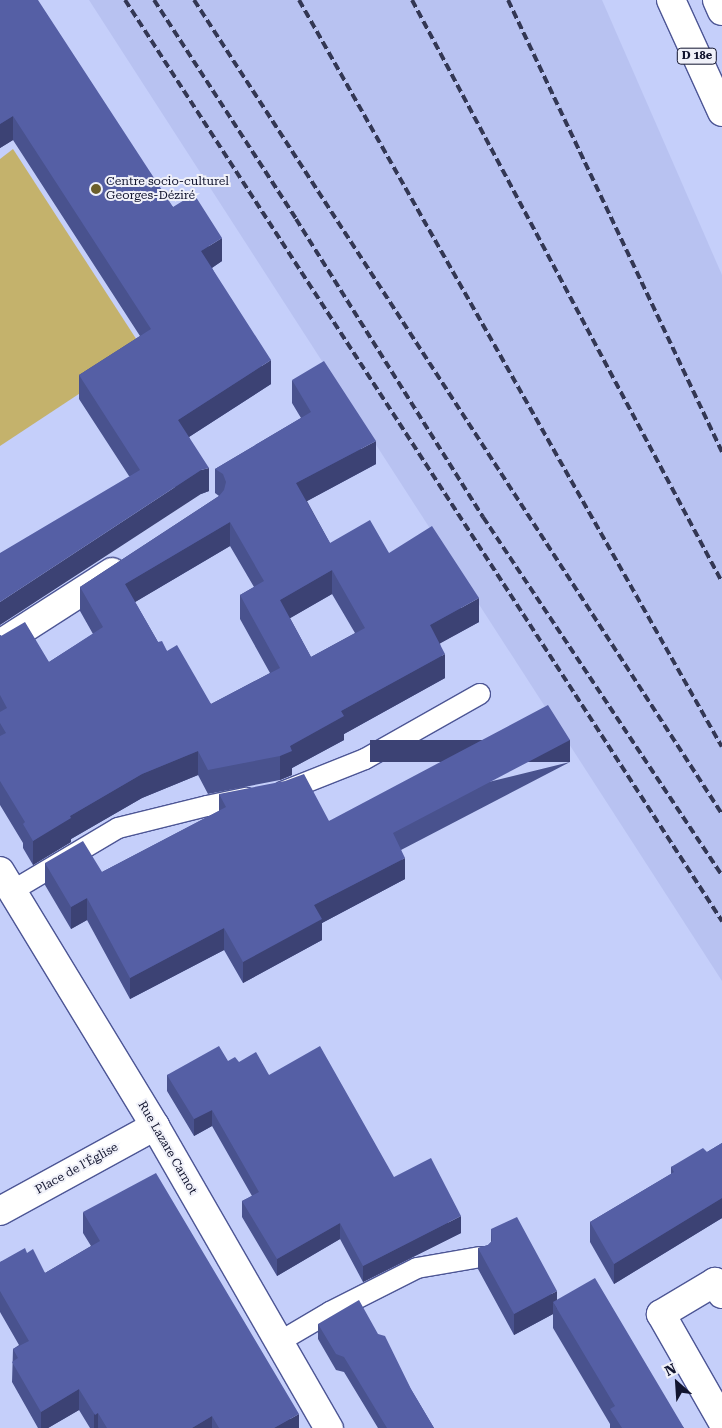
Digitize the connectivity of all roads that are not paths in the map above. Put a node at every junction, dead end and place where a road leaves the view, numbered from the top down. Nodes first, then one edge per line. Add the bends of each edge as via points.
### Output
1 (671, 0) edge
2 (717, 0) edge
3 (722, 11) edge
4 (722, 112) edge
5 (136, 556) edge
6 (0, 644) edge
7 (480, 694) dead end
8 (6, 881) edge
9 (155, 1126) junction
10 (0, 1211) edge
11 (481, 1257) edge
12 (722, 1294) edge
13 (279, 1342) junction
14 (722, 1421) edge
15 (329, 1428) edge

1 - 4 street, D 18e
2 - 3 street
5 - 6 street
7 - 8 lane via 365,759 284,792 207,806 118,828
8 - 9 street, Rue Lazare Carnot
9 - 10 street, Place de l'Église
9 - 13 street, Rue Lazare Carnot
11 - 13 lane via 417,1268
12 - 14 street via 715,1282 661,1314
13 - 15 street, Rue Lazare Carnot

